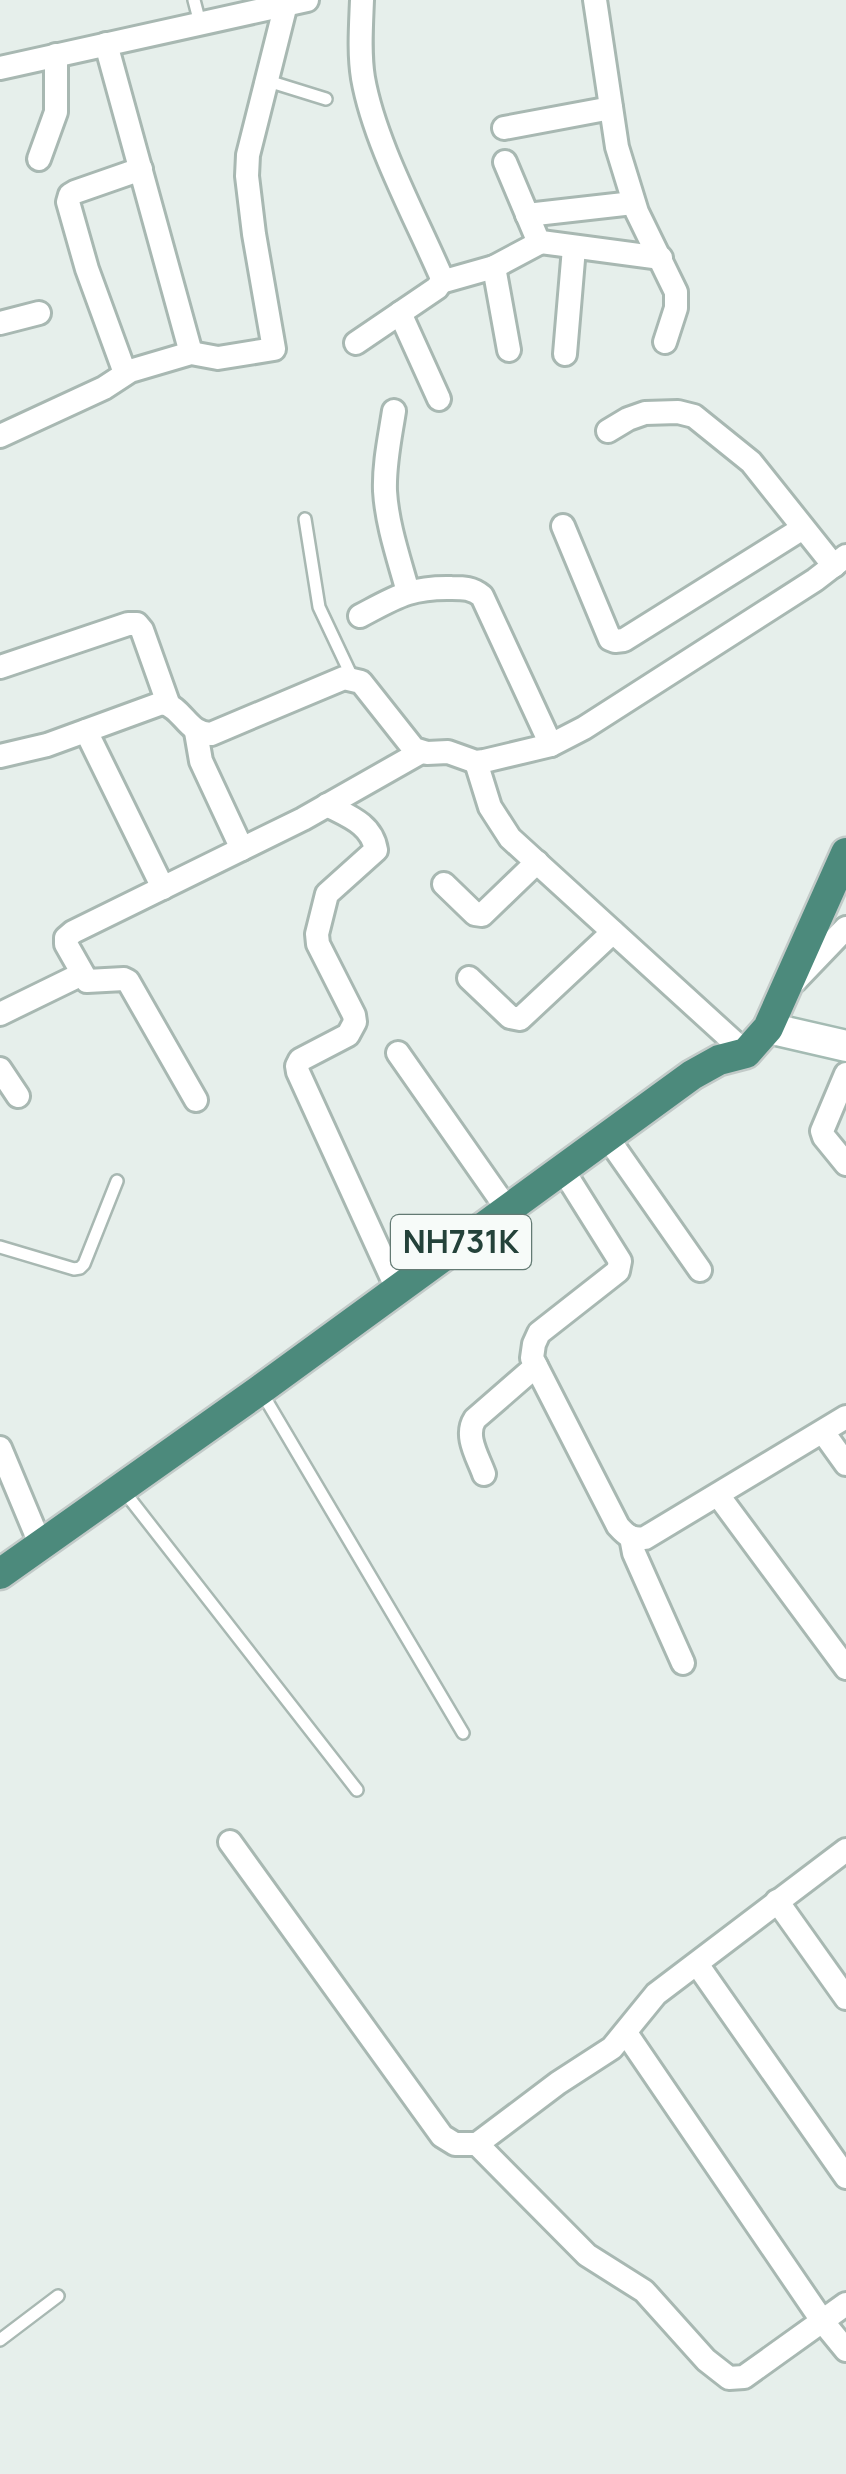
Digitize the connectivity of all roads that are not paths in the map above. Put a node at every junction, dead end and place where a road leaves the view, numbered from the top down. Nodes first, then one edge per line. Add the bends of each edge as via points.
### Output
1 (362, 0) edge
2 (595, 0) edge
3 (296, 2) edge
4 (197, 11) edge
5 (106, 44) junction
6 (56, 55) junction
7 (0, 68) edge
8 (268, 81) junction
9 (326, 98) dead end
10 (611, 108) junction
11 (504, 128) dead end
12 (39, 159) dead end
13 (505, 162) dead end
14 (140, 169) junction
15 (634, 203) junction
16 (527, 215) junction
17 (541, 242) junction
18 (574, 248) junction
19 (661, 258) junction
20 (494, 267) junction
21 (440, 282) junction
22 (39, 313) dead end
23 (400, 314) junction
24 (0, 323) edge
25 (666, 342) dead end
26 (356, 344) dead end
27 (509, 350) dead end
28 (191, 353) junction
29 (564, 354) dead end
30 (125, 374) junction
31 (438, 400) dead end
32 (394, 411) dead end
33 (608, 431) dead end
34 (0, 436) edge
35 (305, 518) dead end
36 (563, 526) dead end
37 (803, 528) junction
38 (840, 561) edge
39 (408, 592) junction
40 (360, 616) dead end
41 (0, 667) edge
42 (353, 679) junction
43 (168, 703) junction
44 (86, 731) junction
45 (196, 732) junction
46 (551, 745) junction
47 (421, 752) junction
48 (0, 756) edge
49 (476, 762) junction
50 (327, 805) junction
51 (242, 849) junction
52 (846, 852) edge
53 (536, 862) junction
54 (444, 884) dead end
55 (162, 888) junction
56 (846, 928) edge
57 (613, 932) junction
58 (82, 974) junction
59 (469, 978) dead end
60 (0, 986) edge
61 (782, 994) junction
62 (6, 1011) edge
63 (768, 1028) junction
64 (846, 1046) edge
65 (398, 1053) dead end
66 (746, 1053) junction
67 (0, 1070) edge
68 (846, 1074) edge
69 (18, 1096) dead end
70 (196, 1100) dead end
71 (607, 1136) junction
72 (846, 1164) edge
73 (563, 1170) junction
74 (118, 1181) dead end
75 (507, 1209) junction
76 (0, 1247) edge
77 (700, 1270) dead end
78 (397, 1289) junction
79 (536, 1366) junction
80 (260, 1390) junction
81 (846, 1417) edge
82 (823, 1432) junction
83 (0, 1448) edge
84 (846, 1464) edge
85 (484, 1474) dead end
86 (121, 1488) junction
87 (718, 1495) junction
88 (632, 1537) junction
89 (41, 1546) junction
90 (0, 1574) edge
91 (683, 1662) dead end
92 (846, 1668) edge
93 (463, 1734) dead end
94 (357, 1790) dead end
95 (230, 1842) dead end
96 (846, 1850) edge
97 (778, 1901) junction
98 (696, 1964) junction
99 (846, 1998) edge
100 (626, 2034) junction
101 (477, 2144) junction
102 (846, 2178) edge
103 (58, 2296) dead end
104 (846, 2304) edge
105 (823, 2322) junction
106 (0, 2340) edge
107 (846, 2350) edge

1 - 21 street via 366,91
2 - 10 street
3 - 4 street
3 - 8 street
4 - 5 street
5 - 6 street
5 - 14 street
6 - 7 street
6 - 12 street via 56,112
8 - 9 lane
8 - 28 street via 247,176 274,350 214,358
10 - 11 street
10 - 15 street
13 - 16 street
14 - 28 street
14 - 30 street via 75,192 68,202
15 - 16 street
15 - 19 street
16 - 17 street
17 - 18 street
17 - 20 street
18 - 19 street
18 - 29 street
19 - 25 street via 677,300
20 - 21 street
20 - 27 street
21 - 23 street
22 - 24 street
23 - 26 street
23 - 31 street
28 - 30 street
30 - 34 street
32 - 39 street via 385,490
33 - 37 street via 646,413 694,416 751,462
35 - 42 lane via 319,607
36 - 37 street via 616,642
37 - 38 street
38 - 46 street
39 - 40 street
39 - 46 street via 468,588 482,596
41 - 43 street via 138,624
42 - 45 street via 211,734
42 - 47 street
43 - 44 street
43 - 45 street
44 - 48 street
44 - 55 street
45 - 51 street via 201,761
46 - 49 street
47 - 49 street
47 - 50 street
49 - 53 street via 500,824
50 - 51 street
50 - 78 street via 360,822 376,850 327,894 317,934 354,1015 352,1030 297,1066
51 - 55 street
52 - 61 highway, NH731K
53 - 54 street via 482,915
53 - 57 street
55 - 58 street via 66,938
56 - 61 street
57 - 59 street via 520,1019
57 - 66 street
58 - 62 street
58 - 70 street via 91,982 128,981
60 - 62 street
61 - 63 highway, NH731K
63 - 64 main road
63 - 66 highway, NH731K
65 - 75 street
66 - 71 highway, NH731K via 705,1066
67 - 69 street
68 - 72 street via 822,1131
71 - 73 highway, NH731K
71 - 77 street
73 - 75 highway, NH731K
73 - 79 street via 620,1266 539,1333
74 - 76 lane via 80,1268
75 - 78 highway, NH731K
78 - 80 highway, NH731K
79 - 85 street via 470,1427
79 - 88 street via 618,1526
80 - 86 highway, NH731K
80 - 93 lane
81 - 82 street
82 - 84 street
82 - 87 street
83 - 89 street
86 - 89 highway, NH731K
86 - 94 lane
87 - 88 street via 645,1538
87 - 92 street
88 - 91 street
89 - 90 highway, NH731K
95 - 101 street via 442,2136
96 - 97 street
97 - 98 street
97 - 99 street
98 - 100 street via 656,1994
98 - 102 street
100 - 101 street
100 - 105 street
101 - 105 street via 587,2256 644,2291 728,2378 744,2377
103 - 106 lane
104 - 105 street
105 - 107 street

